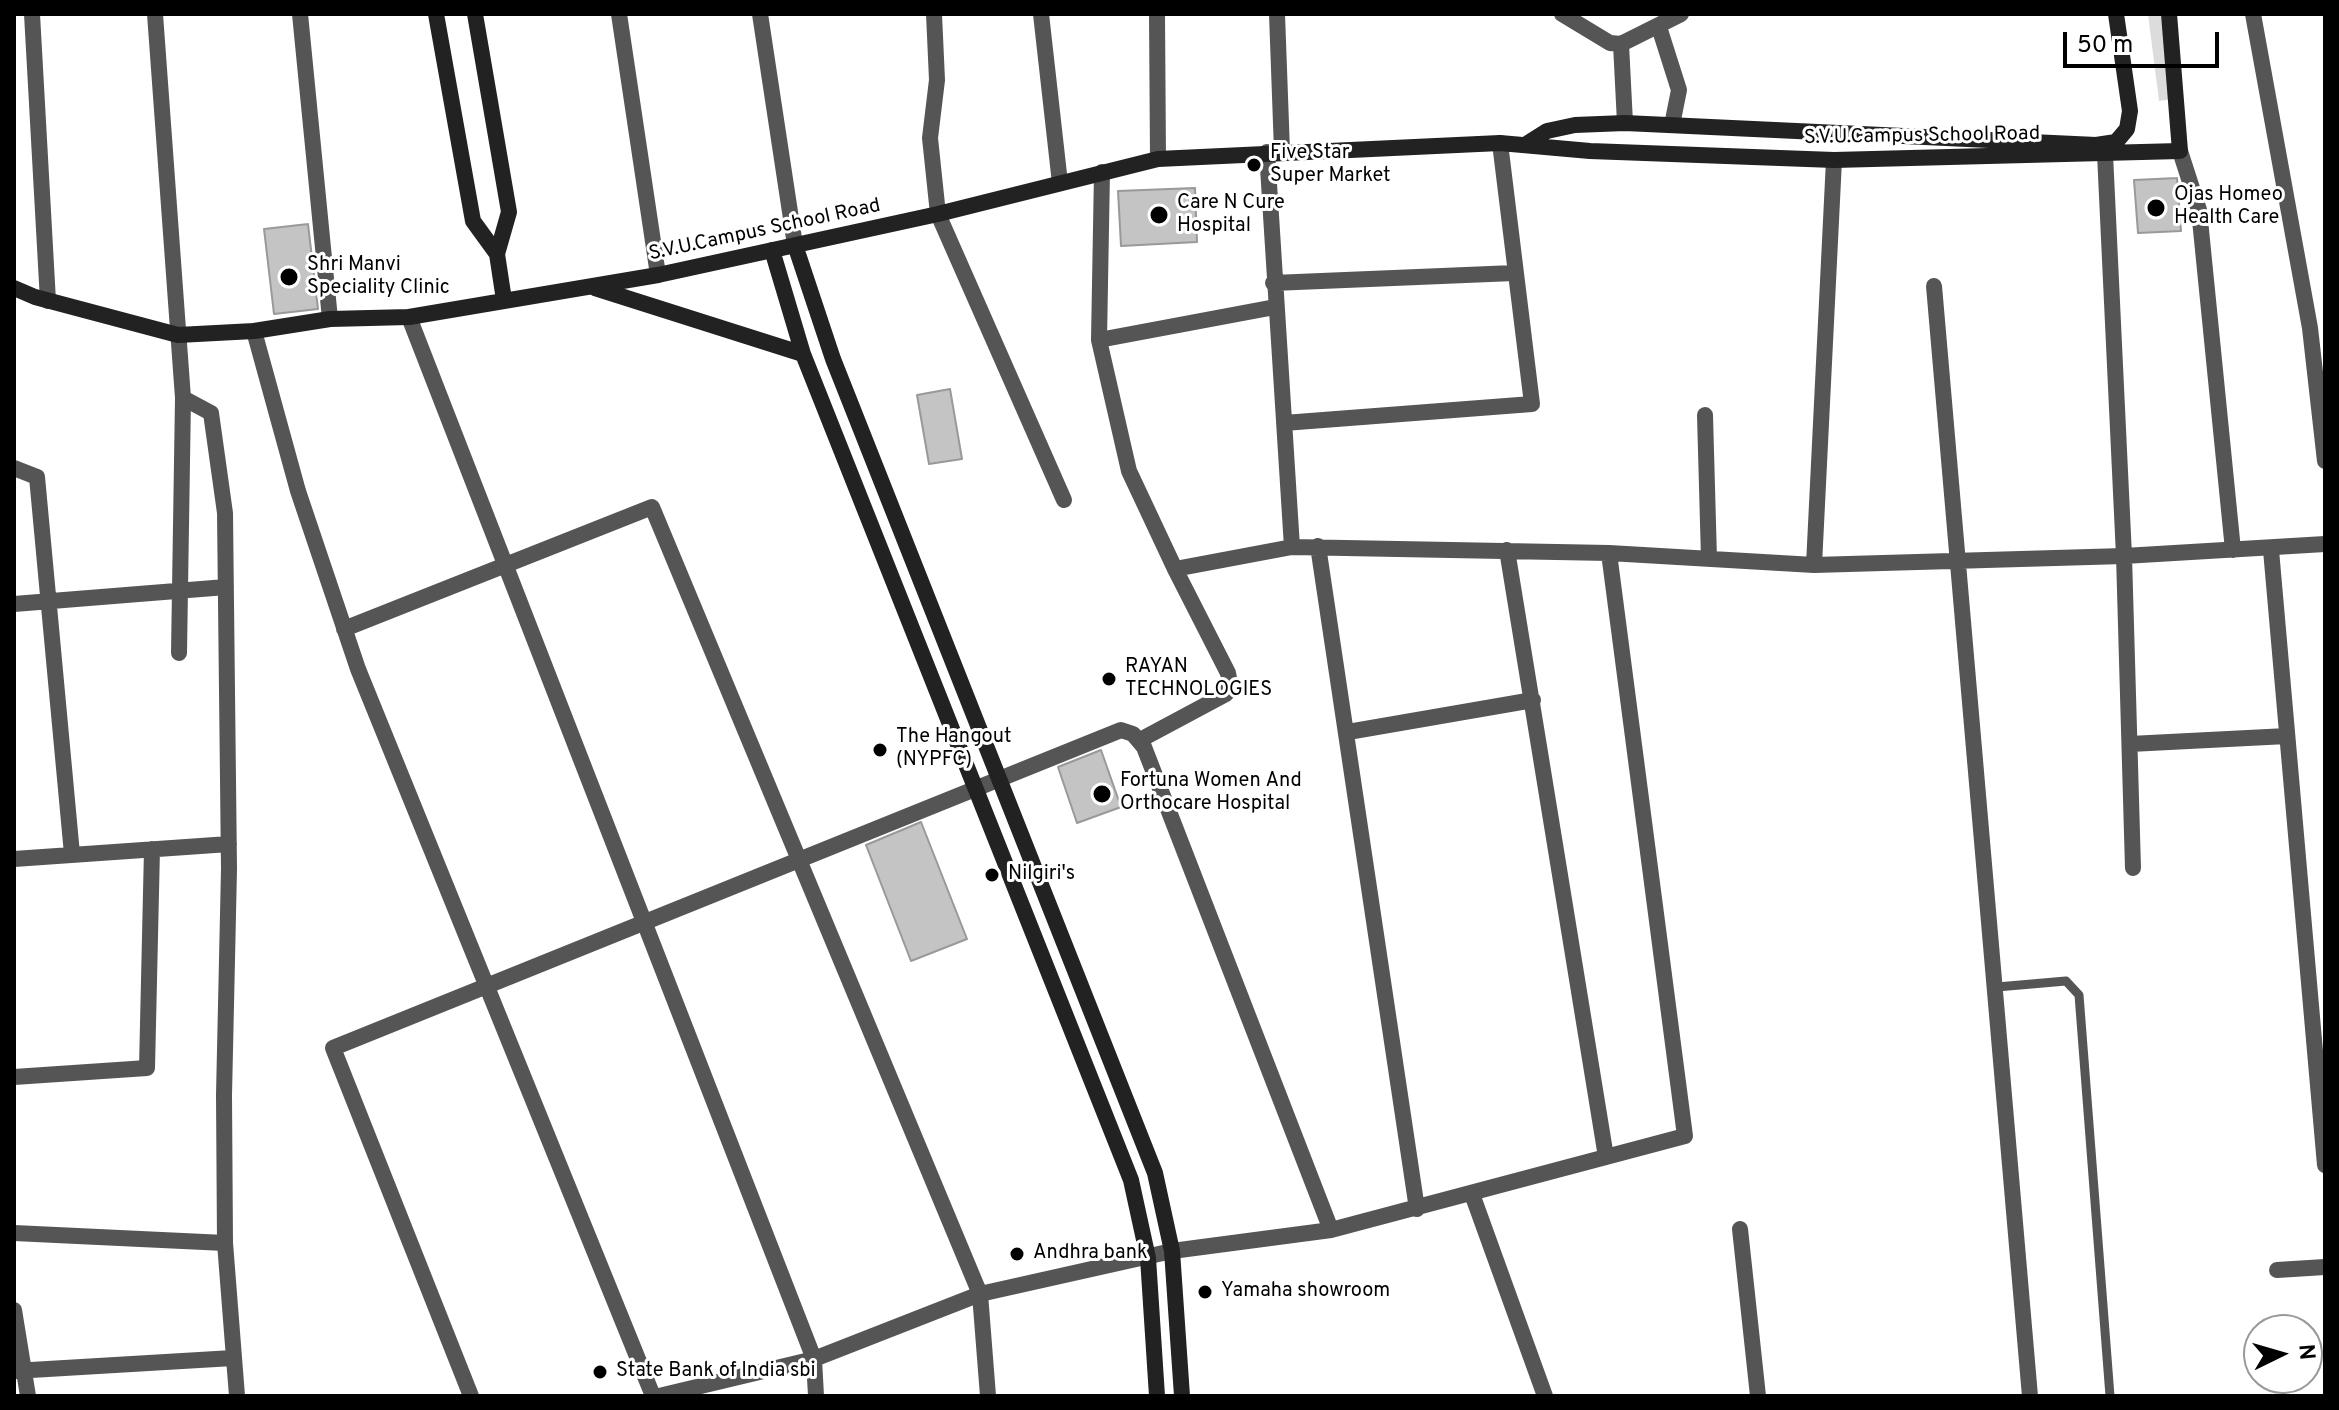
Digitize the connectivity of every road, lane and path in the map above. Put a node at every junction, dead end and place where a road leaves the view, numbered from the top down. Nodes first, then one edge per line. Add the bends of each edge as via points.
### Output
1 (32, 14) edge
2 (155, 14) edge
3 (300, 14) edge
4 (436, 14) edge
5 (475, 14) edge
6 (619, 14) edge
7 (760, 14) edge
8 (934, 14) edge
9 (1041, 14) edge
10 (1157, 14) edge
11 (1277, 14) edge
12 (1562, 14) edge
13 (1681, 14) edge
14 (2116, 14) edge
15 (2169, 14) edge
16 (2253, 14) edge
17 (1659, 27) junction
18 (1621, 44) junction
19 (1625, 123) junction
20 (1672, 125) junction
21 (1500, 143) junction
22 (1528, 143) junction
23 (2180, 151) junction
24 (1274, 152) junction
25 (2105, 154) junction
26 (1158, 159) junction
27 (1834, 160) junction
28 (1102, 172) junction
29 (1060, 183) junction
30 (938, 214) junction
31 (795, 245) junction
32 (772, 250) junction
33 (497, 254) junction
34 (1514, 273) junction
35 (658, 275) junction
36 (1273, 283) junction
37 (589, 286) junction
38 (1934, 286) dead end
39 (14, 288) edge
40 (504, 300) junction
41 (48, 301) junction
42 (1275, 307) junction
43 (409, 317) junction
44 (330, 319) junction
45 (254, 331) junction
46 (178, 335) junction
47 (1099, 340) junction
48 (803, 354) junction
49 (183, 398) junction
50 (1705, 415) dead end
51 (1284, 423) junction
52 (2325, 461) edge
53 (14, 468) edge
54 (1064, 500) dead end
55 (2325, 544) edge
56 (1318, 546) junction
57 (1292, 547) junction
58 (1507, 550) junction
59 (2233, 550) junction
60 (2271, 550) junction
61 (1609, 553) junction
62 (2124, 556) junction
63 (1709, 559) junction
64 (1959, 561) junction
65 (507, 564) junction
66 (1814, 565) junction
67 (1175, 569) junction
68 (226, 587) junction
69 (179, 591) junction
70 (49, 602) junction
71 (14, 604) edge
72 (344, 629) junction
73 (179, 653) dead end
74 (1533, 700) junction
75 (1348, 732) junction
76 (2287, 736) junction
77 (1140, 740) junction
78 (2130, 744) junction
79 (1000, 778) junction
80 (977, 787) junction
81 (229, 844) junction
82 (152, 849) junction
83 (72, 854) junction
84 (14, 859) edge
85 (799, 862) junction
86 (2133, 868) dead end
87 (646, 924) junction
88 (486, 986) junction
89 (1997, 987) junction
90 (14, 1070) edge
91 (14, 1077) edge
92 (1606, 1157) junction
93 (2325, 1165) edge
94 (1472, 1194) junction
95 (1417, 1209) junction
96 (1740, 1229) dead end
97 (1331, 1230) junction
98 (14, 1233) edge
99 (225, 1243) junction
100 (1172, 1251) junction
101 (1148, 1258) junction
102 (2325, 1267) edge
103 (2277, 1270) dead end
104 (980, 1294) junction
105 (14, 1310) edge
106 (233, 1358) junction
107 (814, 1359) junction
108 (19, 1371) edge
109 (28, 1396) edge
110 (237, 1396) edge
111 (471, 1396) edge
112 (653, 1396) edge
113 (659, 1396) edge
114 (816, 1396) edge
115 (988, 1396) edge
116 (1157, 1396) edge
117 (1182, 1396) edge
118 (1545, 1396) edge
119 (1758, 1396) edge
120 (2030, 1396) edge
121 (2110, 1396) edge

1 - 41 street
2 - 46 street
3 - 44 street
4 - 33 street via 473,221
5 - 33 street via 509,212
6 - 35 street
7 - 31 street
8 - 30 street via 937,80 930,138
9 - 29 street
10 - 26 street
11 - 24 street
12 - 18 street via 1610,43
13 - 17 street
14 - 20 street, S.V.U.Campus School Road via 2130,111 2127,129 2116,142
15 - 23 street
16 - 52 street via 2310,328
17 - 18 street
17 - 20 street via 1679,90
18 - 19 street
19 - 20 street, S.V.U.Campus School Road
19 - 22 street, S.V.U.Campus School Road via 1575,125 1547,131
21 - 22 street, S.V.U.Campus School Road
21 - 24 street, S.V.U.Campus School Road
21 - 34 street
22 - 27 street, S.V.U.Campus School Road via 1590,151
23 - 25 street, S.V.U.Campus School Road
23 - 59 street via 2199,210
24 - 26 street, S.V.U.Campus School Road
24 - 36 street
25 - 27 street, S.V.U.Campus School Road
25 - 62 street
26 - 28 street, S.V.U.Campus School Road
27 - 66 street
28 - 29 street, S.V.U.Campus School Road
28 - 47 street
29 - 30 street, S.V.U.Campus School Road
30 - 31 street, S.V.U.Campus School Road
30 - 54 street
31 - 32 street, S.V.U.Campus School Road
31 - 79 street via 833,359
32 - 35 street, S.V.U.Campus School Road
32 - 48 street
33 - 40 street
34 - 36 street
34 - 51 street via 1532,404
35 - 37 street, S.V.U.Campus School Road
36 - 42 street
37 - 40 street, S.V.U.Campus School Road
37 - 48 street
38 - 64 street
39 - 41 street, S.V.U.Campus School Road
40 - 43 street, S.V.U.Campus School Road
41 - 46 street, S.V.U.Campus School Road
42 - 47 street
42 - 51 street
43 - 44 street, S.V.U.Campus School Road
43 - 65 street
44 - 45 street, S.V.U.Campus School Road
45 - 46 street, S.V.U.Campus School Road
45 - 72 street via 298,491
46 - 49 street
47 - 67 street via 1129,471
48 - 80 street
49 - 68 street via 211,413 225,513
49 - 69 street
50 - 63 street
51 - 57 street
53 - 70 street via 37,477
55 - 60 street
56 - 57 street
56 - 58 street
56 - 75 street
57 - 67 street
58 - 61 street
58 - 74 street
59 - 60 street
59 - 62 street
60 - 76 street
61 - 63 street
61 - 92 street via 1685,1136
62 - 64 street
62 - 78 street
63 - 66 street
64 - 66 street
64 - 89 street
65 - 72 street
65 - 85 street via 652,507
65 - 87 street
67 - 77 street via 1230,684 1226,694
68 - 69 street
68 - 81 street
69 - 70 street
69 - 73 street
70 - 71 street
70 - 83 street
72 - 88 street
74 - 75 street
74 - 92 street
75 - 95 street
76 - 78 street
76 - 93 street
77 - 79 street via 1127,731 1110,733
77 - 97 street
78 - 86 street
79 - 80 street
79 - 100 street via 1155,1173
80 - 85 street
80 - 101 street via 1127,1169
81 - 82 street
81 - 99 street
82 - 83 street
82 - 91 street via 147,1068
83 - 84 street
85 - 87 street
85 - 104 street
87 - 88 street
87 - 107 street
88 - 111 street via 333,1048
88 - 112 street
89 - 120 street
89 - 121 lane via 2066,981 2079,995
90 - 91 street
92 - 94 street
94 - 95 street
94 - 118 street
95 - 97 street
96 - 119 street
97 - 100 street
98 - 99 street
99 - 106 street
100 - 101 street
100 - 117 street
101 - 104 street
101 - 116 street
102 - 103 street
104 - 107 street
104 - 115 street
105 - 108 street
106 - 108 street
106 - 110 street
107 - 113 street
107 - 114 street
108 - 109 street

